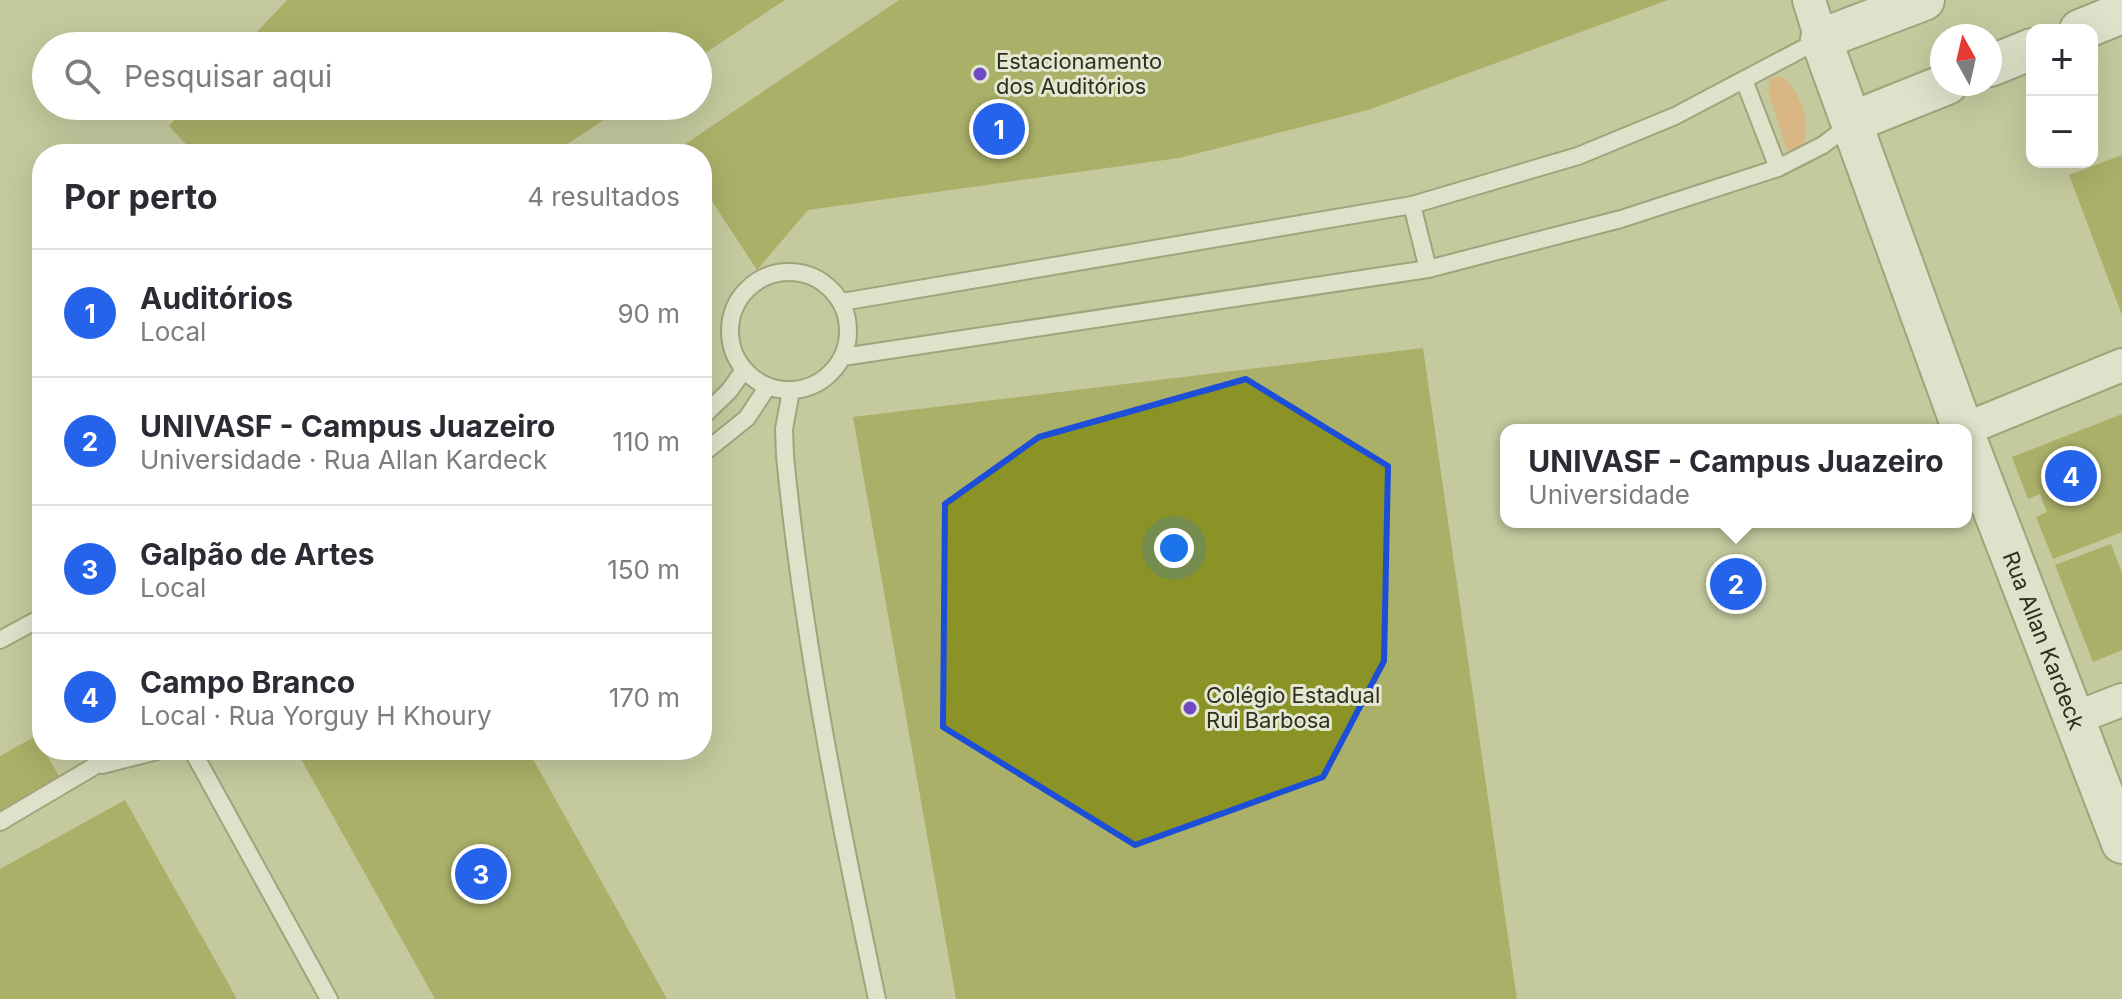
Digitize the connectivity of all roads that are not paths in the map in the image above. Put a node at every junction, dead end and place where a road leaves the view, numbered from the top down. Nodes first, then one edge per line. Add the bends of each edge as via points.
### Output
1 (1809, 0) edge
2 (1924, 0) edge
3 (2122, 13) edge
4 (2095, 24) edge
5 (1821, 39) junction
6 (2026, 51) edge
7 (2002, 61) edge
8 (1744, 80) junction
9 (1930, 91) edge
10 (1852, 122) junction
11 (1778, 168) junction
12 (1412, 205) junction
13 (1428, 269) junction
14 (842, 302) junction
15 (843, 357) junction
16 (2122, 365) edge
17 (744, 370) junction
18 (768, 386) junction
19 (791, 391) junction
20 (712, 407) edge
21 (1961, 424) edge
22 (1972, 426) edge
23 (712, 446) edge
24 (1972, 455) edge
25 (32, 623) edge
26 (0, 640) edge
27 (2122, 700) edge
28 (2073, 719) junction
29 (102, 760) edge
30 (121, 760) edge
31 (198, 760) edge
32 (93, 767) junction
33 (0, 822) edge
34 (2122, 843) edge
35 (329, 999) edge
36 (877, 999) edge

1 - 5 street
2 - 5 street
3 - 4 street
5 - 8 lane
5 - 10 street
6 - 7 street
8 - 11 lane
8 - 12 lane via 1675,116 1578,156
9 - 10 street
10 - 11 lane via 1823,145
10 - 21 street
11 - 13 lane via 1621,219
12 - 13 lane
12 - 14 lane
13 - 15 lane
14 - 15 lane via 849,339
14 - 17 lane via 830,288 796,272 758,281 733,313 733,353
15 - 19 lane via 818,384
16 - 22 street
17 - 18 lane
17 - 20 lane
18 - 19 lane
18 - 23 lane via 747,418
19 - 36 lane via 785,456 805,615 840,826
24 - 28 street, Rua Allan Kardeck
25 - 26 lane
27 - 28 street
28 - 34 street, Rua Allan Kardeck
29 - 32 lane
30 - 32 lane
31 - 35 lane
32 - 33 lane

